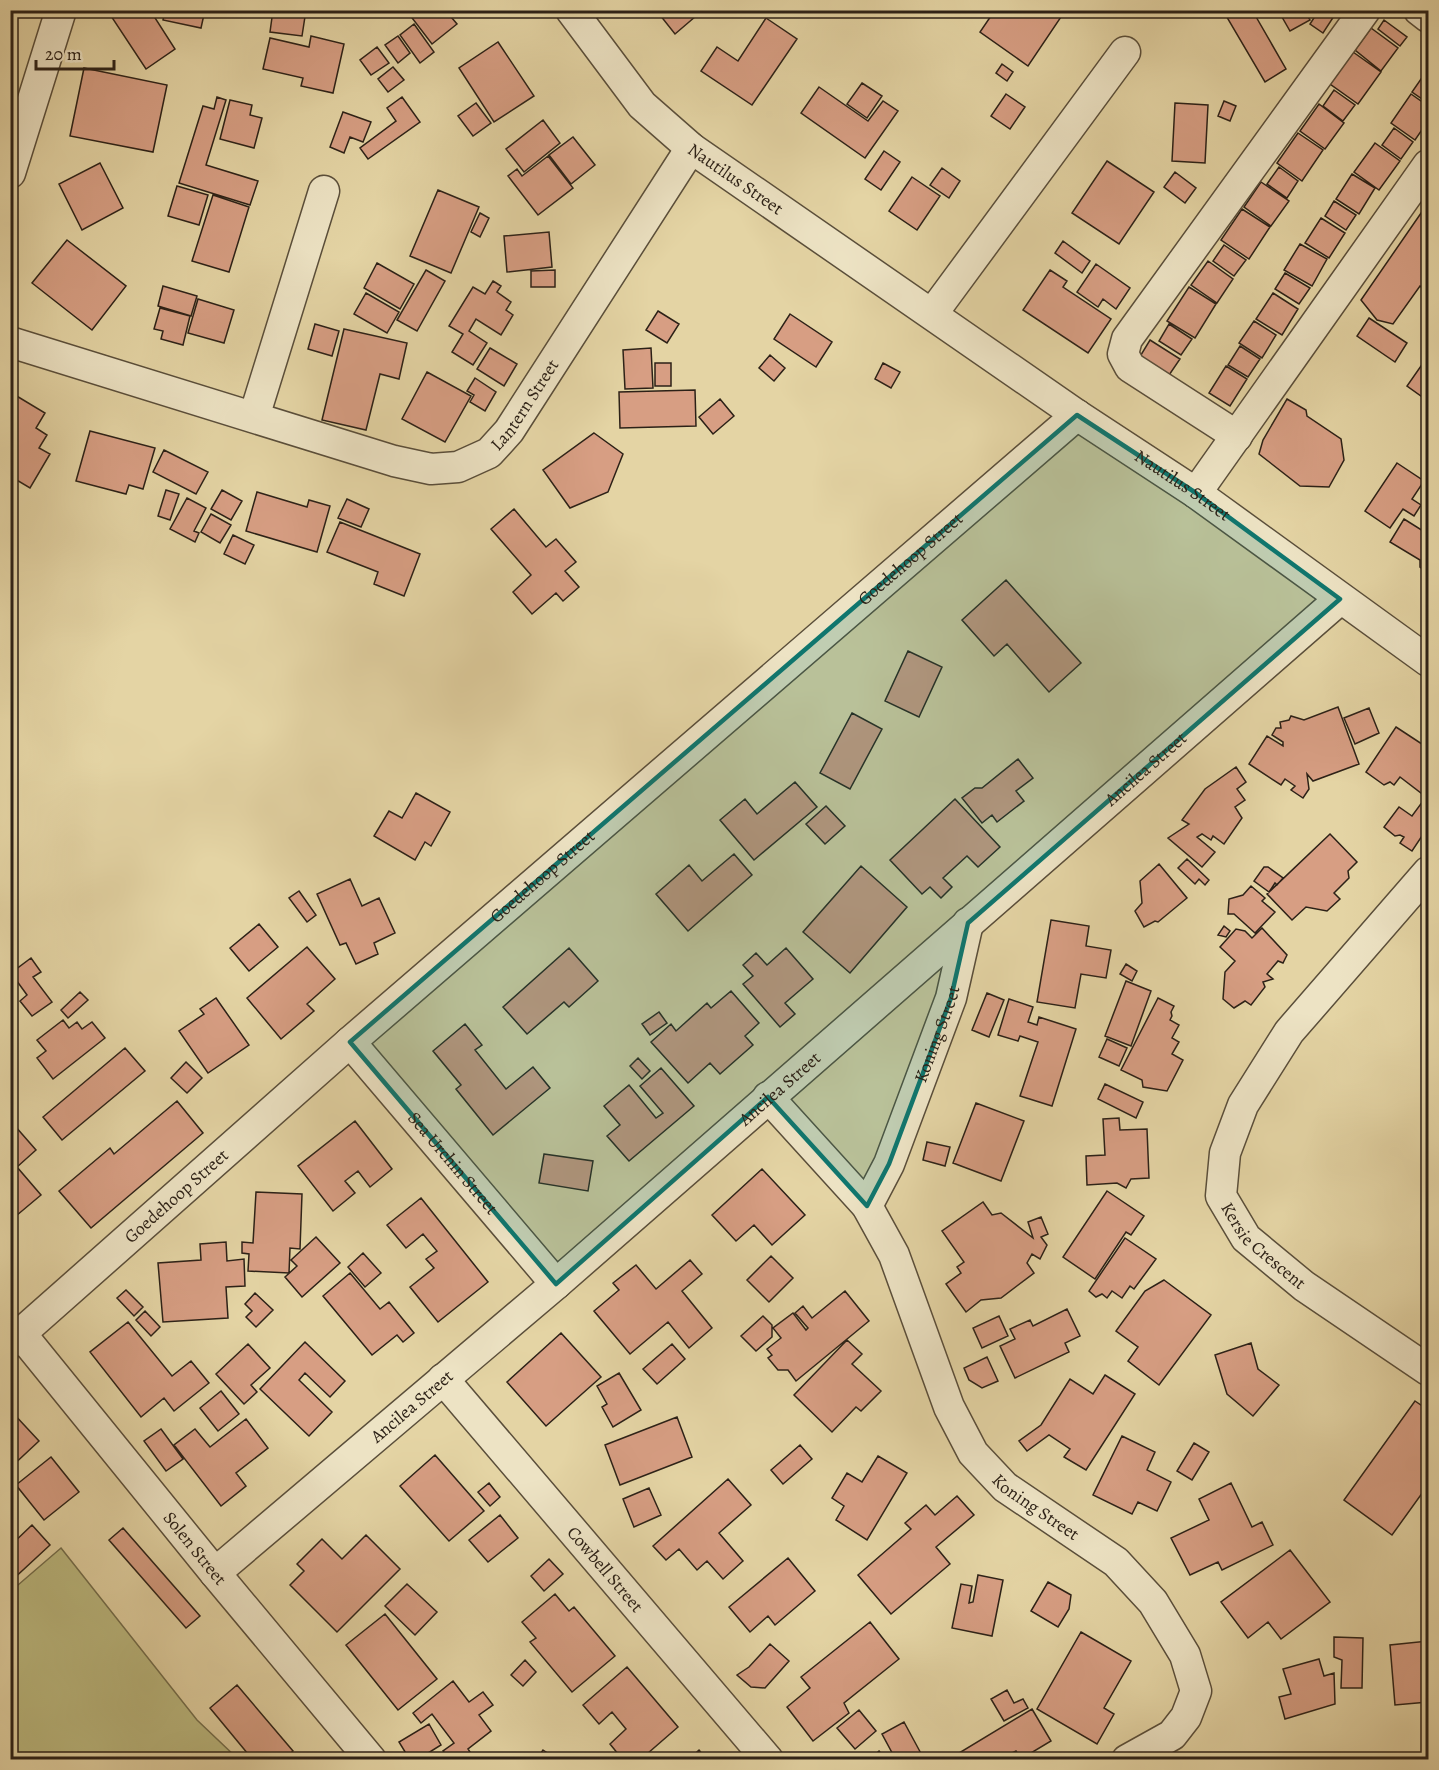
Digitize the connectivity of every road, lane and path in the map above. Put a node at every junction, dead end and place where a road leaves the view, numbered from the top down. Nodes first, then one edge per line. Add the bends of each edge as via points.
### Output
1 (61, 10) edge
2 (571, 10) edge
3 (1365, 10) edge
4 (1419, 10) edge
5 (1428, 17) edge
6 (1125, 52) dead end
7 (691, 148) junction
8 (1428, 165) edge
9 (10, 173) edge
10 (324, 191) dead end
11 (932, 314) junction
12 (10, 342) edge
13 (1077, 415) junction
14 (254, 417) junction
15 (1237, 436) junction
16 (1196, 493) junction
17 (1340, 599) junction
18 (1428, 661) edge
19 (1428, 872) edge
20 (968, 923) junction
21 (350, 1042) junction
22 (768, 1097) junction
23 (867, 1206) junction
24 (556, 1284) junction
25 (16, 1338) edge
26 (1428, 1370) edge
27 (443, 1379) junction
28 (215, 1573) junction
29 (371, 1760) edge
30 (768, 1760) edge
31 (1127, 1760) edge

1 - 9 street
2 - 7 street, Nautilus Street via 642,105
3 - 15 street via 1126,339 1123,354 1130,366
4 - 5 street
6 - 11 street
7 - 11 street, Nautilus Street
7 - 14 street, Lantern Street via 509,431 489,453 458,467 431,469
8 - 15 street
10 - 14 street
11 - 13 street, Nautilus Street
12 - 14 street, Lantern Street
13 - 16 street, Nautilus Street
13 - 21 street, Goedehoop Street
15 - 16 street
16 - 17 street, Nautilus Street
17 - 18 street, Nautilus Street
17 - 20 street, Ancilea Street
19 - 26 street, Kersie Crescent via 1289,1032 1243,1105 1225,1154 1221,1196 1245,1238 1304,1286
20 - 22 street, Ancilea Street
20 - 23 street, Koning Street via 951,998 889,1164
21 - 24 street, Sea Urchin Street
21 - 25 street, Goedehoop Street
22 - 23 street, Koning Street
22 - 24 street, Ancilea Street
23 - 31 street, Koning Street via 894,1255 949,1407 973,1453 1005,1487 1116,1562 1153,1602 1185,1655 1196,1691 1186,1717 1172,1735
24 - 27 street, Ancilea Street
25 - 28 street, Solen Street
27 - 28 street, Ancilea Street
27 - 30 street, Cowbell Street
28 - 29 street, Solen Street

